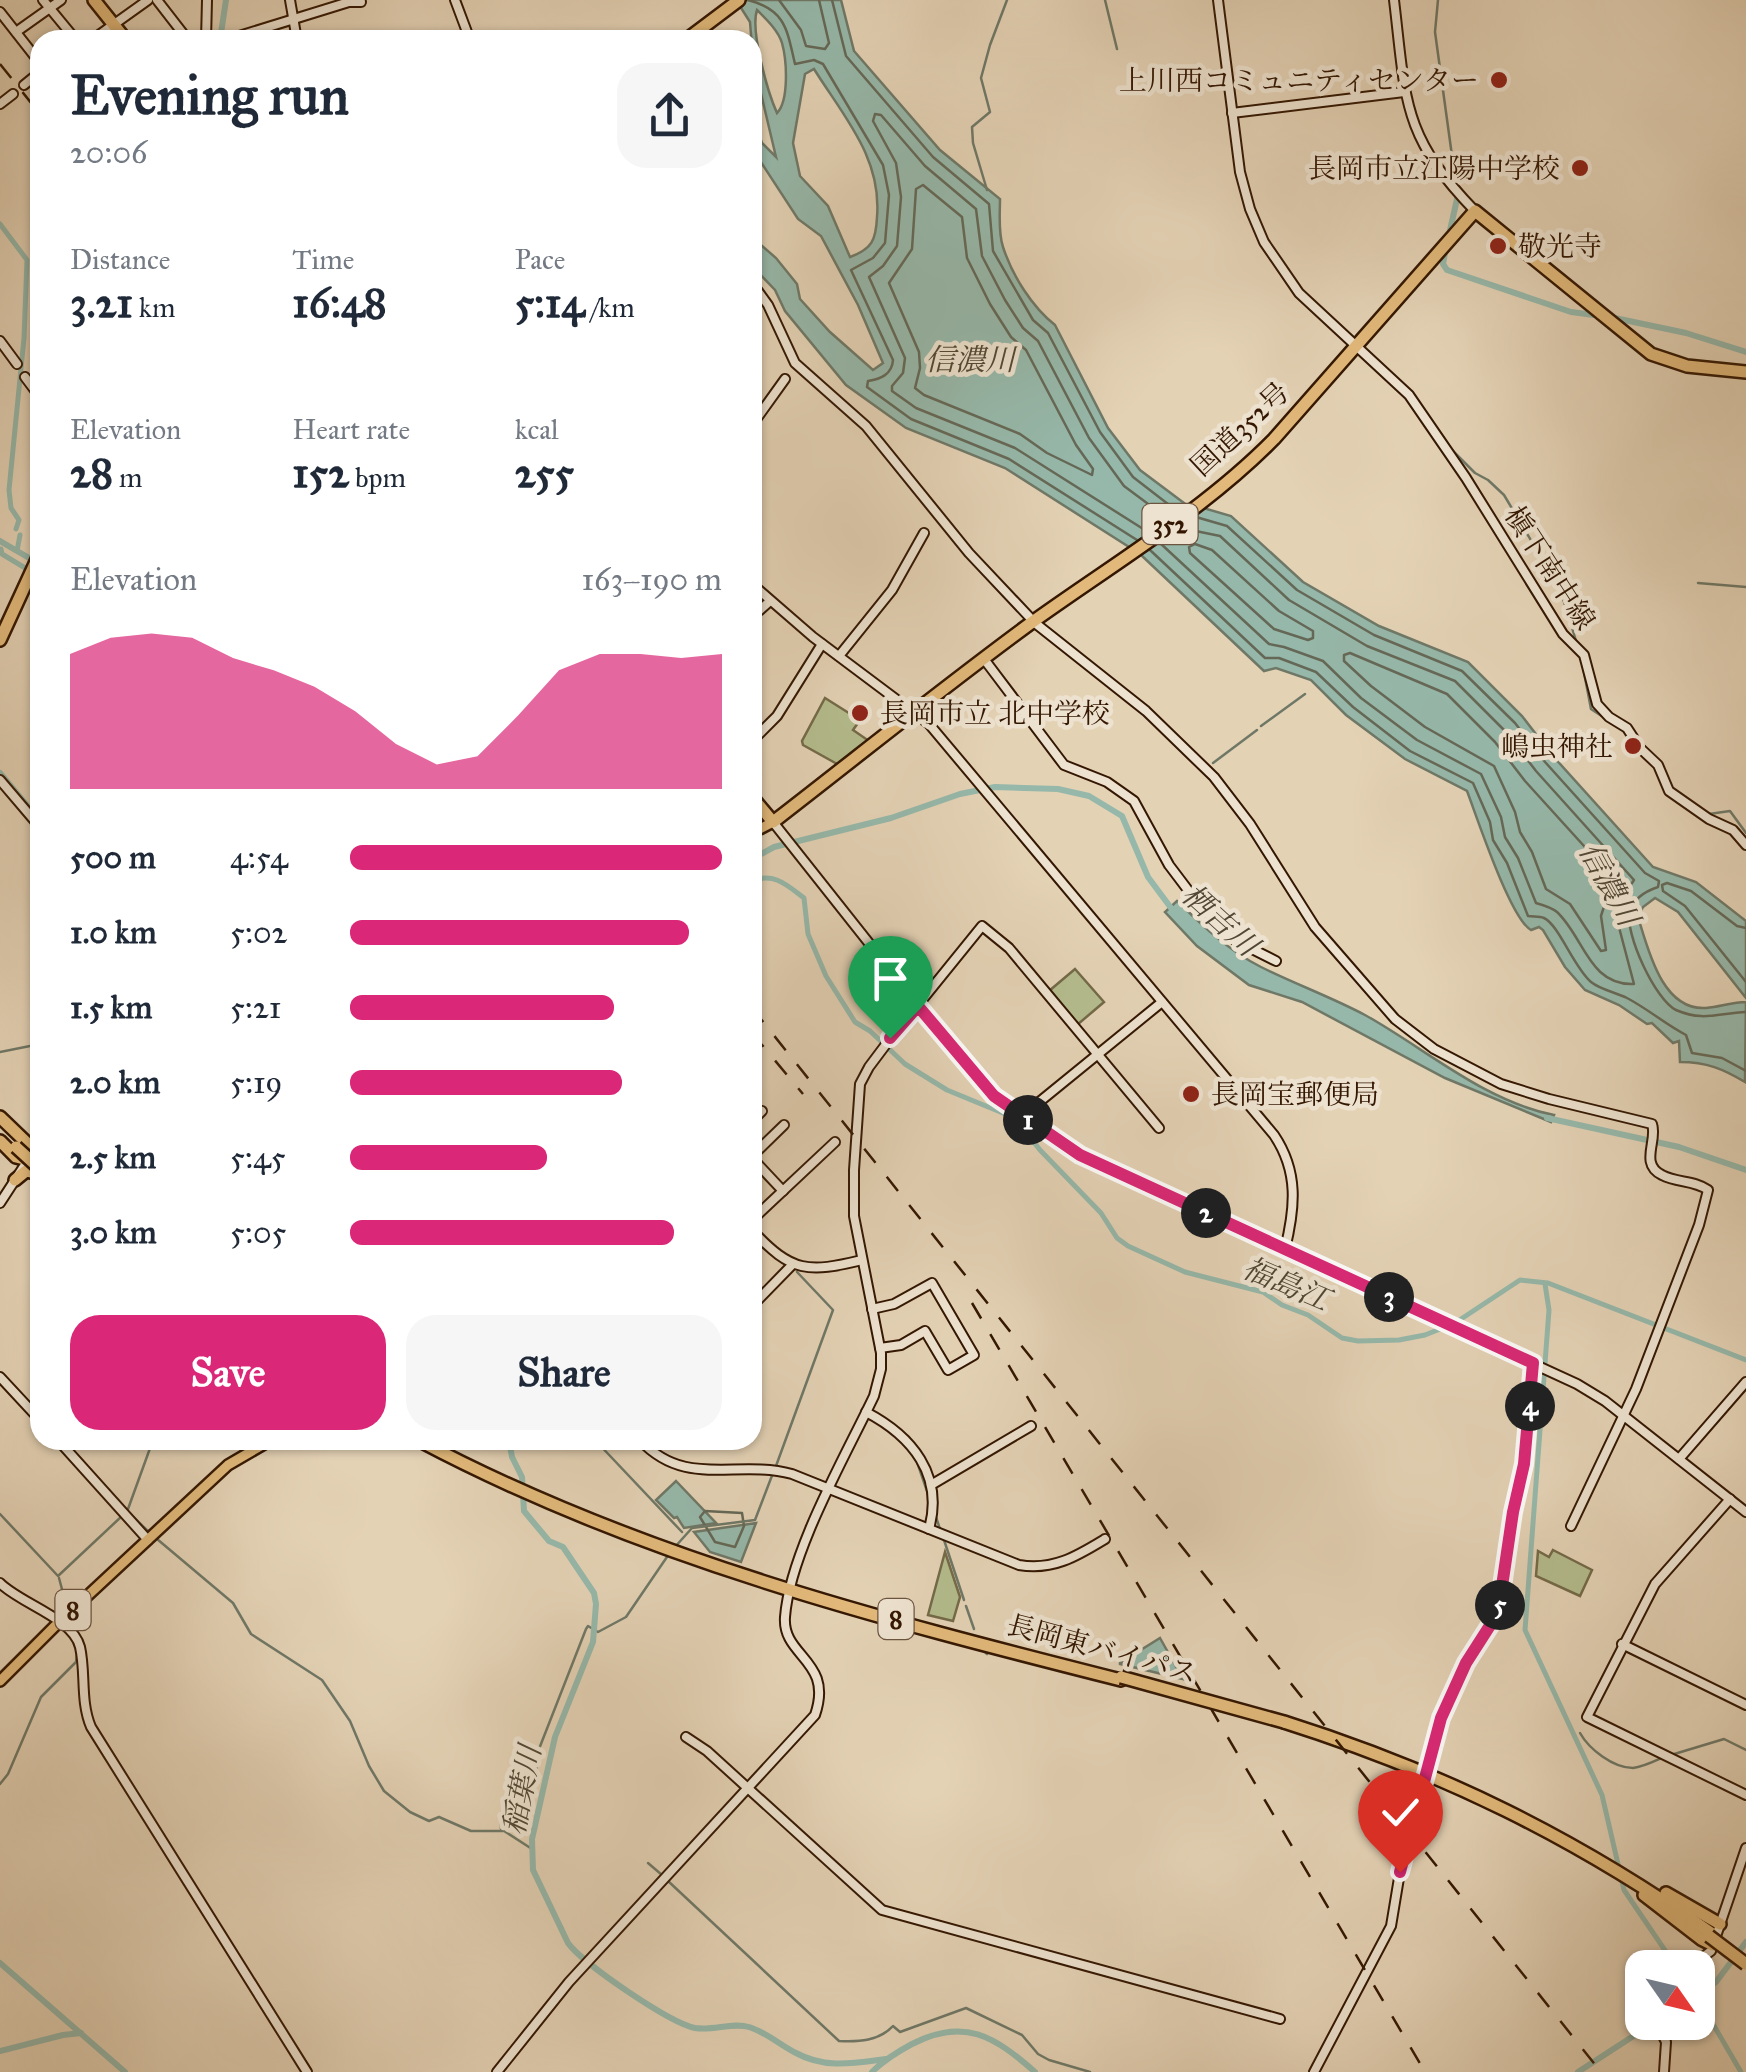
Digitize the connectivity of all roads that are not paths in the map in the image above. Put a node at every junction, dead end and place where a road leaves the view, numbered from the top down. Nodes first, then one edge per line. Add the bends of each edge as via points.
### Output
1 (60, 0) edge
2 (94, 0) edge
3 (148, 0) edge
4 (157, 0) edge
5 (207, 0) edge
6 (290, 0) edge
7 (455, 0) edge
8 (736, 0) edge
9 (1218, 0) edge
10 (1394, 0) edge
11 (46, 4) edge
12 (0, 12) edge
13 (292, 20) junction
14 (115, 24) junction
15 (68, 30) edge
16 (106, 30) edge
17 (119, 30) edge
18 (180, 30) edge
19 (206, 30) edge
20 (261, 30) edge
21 (294, 30) edge
22 (466, 30) edge
23 (696, 30) edge
24 (16, 32) junction
25 (30, 50) edge
26 (30, 80) edge
27 (24, 85) dead end
28 (1404, 92) junction
29 (13, 94) dead end
30 (0, 104) edge
31 (1232, 113) junction
32 (1476, 211) junction
33 (762, 297) edge
34 (0, 340) edge
35 (1357, 344) junction
36 (17, 364) dead end
37 (1746, 372) edge
38 (25, 376) dead end
39 (785, 378) dead end
40 (30, 383) edge
41 (762, 411) edge
42 (924, 533) dead end
43 (30, 569) edge
44 (27, 575) junction
45 (762, 593) edge
46 (770, 601) junction
47 (762, 608) edge
48 (1036, 620) junction
49 (0, 629) edge
50 (0, 640) edge
51 (822, 644) junction
52 (839, 656) junction
53 (984, 658) junction
54 (915, 712) junction
55 (762, 731) edge
56 (0, 780) edge
57 (762, 810) edge
58 (30, 815) edge
59 (776, 827) junction
60 (762, 830) edge
61 (1746, 845) edge
62 (1276, 961) dead end
63 (1162, 1002) junction
64 (918, 1006) junction
65 (1098, 1055) junction
66 (1022, 1116) junction
67 (0, 1117) edge
68 (784, 1125) dead end
69 (0, 1128) edge
70 (1159, 1128) dead end
71 (0, 1141) edge
72 (835, 1142) dead end
73 (762, 1147) edge
74 (30, 1153) edge
75 (30, 1153) edge
76 (30, 1154) edge
77 (30, 1159) edge
78 (762, 1168) edge
79 (17, 1178) joint
80 (783, 1191) junction
81 (0, 1203) edge
82 (762, 1211) edge
83 (762, 1240) edge
84 (1285, 1250) junction
85 (862, 1260) junction
86 (792, 1265) junction
87 (762, 1296) edge
88 (872, 1309) junction
89 (880, 1348) junction
90 (1540, 1366) junction
91 (0, 1378) edge
92 (1746, 1382) edge
93 (30, 1410) edge
94 (866, 1412) junction
95 (1624, 1416) junction
96 (1031, 1426) dead end
97 (67, 1450) edge
98 (253, 1450) edge
99 (431, 1450) edge
100 (440, 1450) edge
101 (442, 1450) edge
102 (451, 1450) edge
103 (650, 1450) edge
104 (1680, 1459) junction
105 (475, 1470) junction
106 (505, 1481) junction
107 (930, 1485) junction
108 (830, 1489) junction
109 (1730, 1499) junction
110 (1746, 1512) edge
111 (1571, 1526) dead end
112 (928, 1529) junction
113 (148, 1540) junction
114 (1106, 1540) dead end
115 (0, 1582) edge
116 (792, 1588) junction
117 (60, 1622) junction
118 (1622, 1644) junction
119 (0, 1681) edge
120 (1746, 1705) edge
121 (686, 1737) dead end
122 (1426, 1774) junction
123 (750, 1789) junction
124 (1746, 1795) edge
125 (1746, 1848) edge
126 (1713, 1934) junction
127 (1709, 1950) edge
128 (1746, 1961) edge
129 (1280, 2019) dead end
130 (1664, 2040) edge
131 (308, 2072) edge
132 (497, 2072) edge
133 (1314, 2072) edge
134 (1664, 2072) edge

1 - 11 street
2 - 14 highway
3 - 14 street
4 - 18 street
5 - 19 street
6 - 13 street
7 - 22 street
8 - 23 highway
9 - 31 street, 槇下南中線
10 - 28 street
11 - 15 street
11 - 24 street
12 - 24 street
13 - 13 street via 349,2 361,2
13 - 20 street
13 - 21 street
14 - 16 street
14 - 17 highway
24 - 25 street
26 - 27 street
28 - 31 street
28 - 32 street via 1424,148
29 - 30 street
31 - 35 street, 槇下南中線 via 1242,183 1264,242 1300,294
32 - 35 highway, 国道352号 / 352
32 - 37 highway via 1651,354 1687,366
33 - 48 street via 794,364 866,426 947,528
34 - 36 street
35 - 48 highway, 国道352号 / 352 via 1259,454
35 - 61 street, 槇下南中線 via 1422,411 1563,634 1584,654 1600,708 1661,768 1669,791
38 - 40 street
39 - 41 street
42 - 52 street via 892,590
43 - 44 highway
44 - 49 highway
44 - 50 highway
45 - 46 street
46 - 47 street
46 - 51 street
48 - 53 highway, 国道352号 / 352
48 - 95 street via 1208,770 1336,954 1412,1034 1501,1084 1650,1123 1652,1166 1708,1190
51 - 52 street
51 - 55 street
52 - 54 street
53 - 54 highway, 国道352号 / 352
53 - 62 street via 1064,765 1134,802 1168,865 1200,906 1236,941
54 - 59 highway, 国道352号 / 352
54 - 63 street
56 - 58 street
57 - 59 highway
59 - 60 main road
59 - 64 street
63 - 65 street
63 - 84 street via 1286,1154 1294,1199
64 - 65 street via 982,926 1009,948
64 - 66 street via 982,1083
64 - 85 street via 865,1072 858,1095 854,1210
65 - 66 street
65 - 70 street
66 - 84 street via 1095,1163
67 - 74 highway
68 - 73 street
69 - 75 highway
71 - 76 highway
72 - 80 street
77 - 79 highway
78 - 80 street
79 - 81 street
80 - 82 street
83 - 86 street
84 - 90 street
85 - 86 street via 824,1269
85 - 88 street
86 - 87 street
88 - 89 street
88 - 89 street via 932,1282 974,1355 948,1370 925,1331
89 - 94 street via 879,1380
90 - 95 street
90 - 122 street via 1498,1613 1454,1687
91 - 93 street
92 - 104 street
94 - 107 street via 915,1448
94 - 108 street
95 - 104 street
95 - 111 street
96 - 107 street
97 - 113 street
98 - 113 main road, 8
99 - 105 highway
100 - 105 highway, 長岡東バイパス / 8
101 - 106 highway, 長岡東バイパス / 8
102 - 106 highway
103 - 108 street via 676,1467 782,1471
104 - 109 street
105 - 106 highway, 長岡東バイパス / 8
106 - 116 highway, 長岡東バイパス / 8 via 671,1550
107 - 112 street
108 - 112 street
108 - 116 street
109 - 110 street
109 - 118 street via 1655,1584
112 - 114 street via 1033,1566 1062,1563
113 - 117 main road, 8
115 - 117 street
116 - 122 highway, 長岡東バイパス / 8, bridge via 1284,1723
116 - 123 street via 786,1631 816,1674 818,1702 808,1725
117 - 119 main road, 8
117 - 131 street via 79,1644 91,1727
118 - 120 street
118 - 124 street via 1587,1717
121 - 123 street
122 - 126 highway, 長岡東バイパス / 8 via 1527,1818
122 - 133 street via 1391,1926
123 - 129 street via 888,1912
123 - 132 street via 582,1968
125 - 126 street
126 - 127 street
126 - 128 highway, 長岡東バイパス / 8, bridge
130 - 134 street

